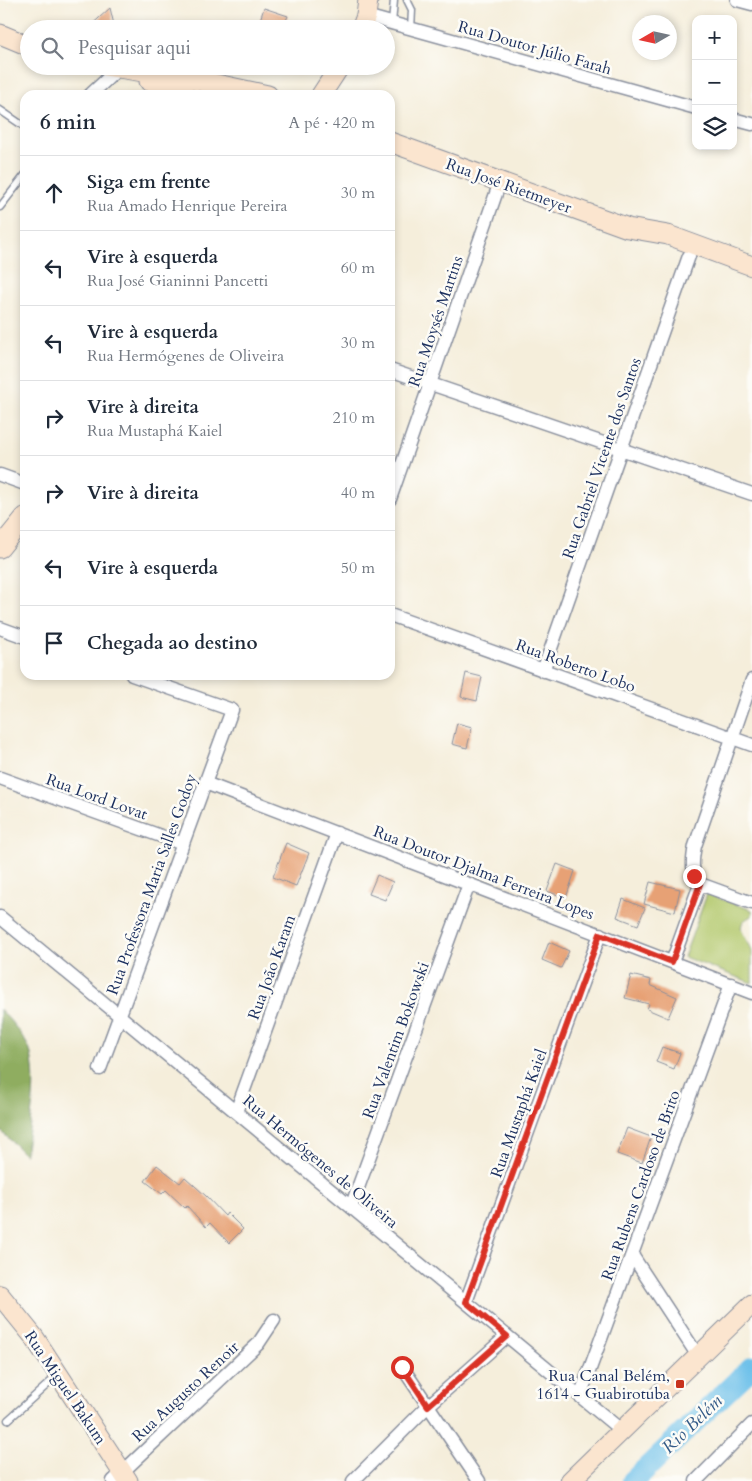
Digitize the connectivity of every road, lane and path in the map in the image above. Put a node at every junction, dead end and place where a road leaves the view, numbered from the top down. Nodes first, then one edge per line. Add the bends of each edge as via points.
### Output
1 (394, 0) edge
2 (406, 0) edge
3 (737, 0) edge
4 (752, 4) edge
5 (365, 15) edge
6 (380, 20) edge
7 (392, 20) edge
8 (395, 25) edge
9 (410, 29) junction
10 (0, 34) edge
11 (20, 42) edge
12 (106, 75) edge
13 (131, 75) edge
14 (159, 75) edge
15 (334, 75) edge
16 (347, 75) edge
17 (94, 90) edge
18 (171, 90) edge
19 (245, 90) edge
20 (324, 90) edge
21 (339, 90) edge
22 (692, 107) edge
23 (0, 110) edge
24 (737, 120) edge
25 (20, 124) edge
26 (752, 124) edge
27 (395, 144) edge
28 (20, 181) edge
29 (500, 182) junction
30 (0, 207) edge
31 (628, 228) junction
32 (689, 256) junction
33 (752, 266) edge
34 (752, 279) edge
35 (395, 372) edge
36 (430, 384) junction
37 (621, 450) junction
38 (0, 475) edge
39 (20, 482) edge
40 (395, 484) edge
41 (752, 494) edge
42 (20, 523) edge
43 (0, 548) edge
44 (395, 618) edge
45 (0, 628) edge
46 (20, 635) edge
47 (543, 671) junction
48 (146, 680) edge
49 (752, 680) edge
50 (732, 738) junction
51 (752, 745) edge
52 (0, 778) edge
53 (205, 783) junction
54 (337, 833) junction
55 (183, 844) junction
56 (469, 884) junction
57 (700, 884) junction
58 (752, 903) edge
59 (0, 917) edge
60 (600, 934) junction
61 (672, 962) junction
62 (731, 984) junction
63 (752, 992) edge
64 (120, 1016) junction
65 (100, 1069) dead end
66 (236, 1112) junction
67 (351, 1207) junction
68 (632, 1255) junction
69 (0, 1295) edge
70 (466, 1302) junction
71 (752, 1304) edge
72 (274, 1320) dead end
73 (507, 1336) junction
74 (698, 1356) junction
75 (402, 1367) dead end
76 (58, 1375) junction
77 (580, 1396) junction
78 (428, 1406) junction
79 (8, 1420) dead end
80 (622, 1431) junction
81 (750, 1431) edge
82 (121, 1478) edge
83 (472, 1478) edge
84 (353, 1481) edge
85 (570, 1481) edge
86 (696, 1481) edge

1 - 7 lane
2 - 9 lane via 412,10
3 - 4 street
5 - 6 street, Rua Doutor Júlio Farah
8 - 9 street, Rua Doutor Júlio Farah
9 - 22 street, Rua Doutor Júlio Farah
10 - 11 main road
12 - 17 street
13 - 18 main road
14 - 19 main road
15 - 20 main road
16 - 21 main road
23 - 25 lane
24 - 26 street
27 - 29 main road, Rua José Rietmeyer
28 - 30 lane
29 - 31 main road, Rua José Rietmeyer
29 - 36 street, Rua Moysés Martins
31 - 32 main road, Rua José Rietmeyer via 662,247
31 - 33 main road, Rua José Rietmeyer via 668,235
32 - 34 main road, Rua José Rietmeyer
32 - 37 street, Rua Gabriel Vicente dos Santos
35 - 36 street
36 - 37 street
36 - 40 street, Rua Moysés Martins
37 - 41 street
37 - 47 street, Rua Gabriel Vicente dos Santos
38 - 39 street
42 - 43 main road
44 - 47 street, Rua Roberto Lobo
45 - 46 street
47 - 50 street, Rua Roberto Lobo
48 - 53 street, Rua Professora Maria Salles Godoy via 232,710
49 - 50 street
50 - 51 street, Rua Roberto Lobo
50 - 57 street via 695,846 692,869
52 - 55 street, Rua Lord Lovat
53 - 54 street, Rua Doutor Djalma Ferreira Lopes
53 - 55 street, Rua Professora Maria Salles Godoy
54 - 56 street, Rua Doutor Djalma Ferreira Lopes
54 - 66 street, Rua João Karam
55 - 64 street, Rua Professora Maria Salles Godoy
56 - 60 street, Rua Doutor Djalma Ferreira Lopes
56 - 67 street, Rua Valentim Bokowski
57 - 58 street
57 - 61 street
59 - 64 street, Rua Hermógenes de Oliveira
60 - 61 street, Rua Doutor Djalma Ferreira Lopes
60 - 70 street, Rua Mustaphá Kaiel
61 - 62 street, Rua Doutor Djalma Ferreira Lopes
62 - 63 street, Rua Doutor Djalma Ferreira Lopes
62 - 68 street, Rua Rubens Cardoso de Brito
64 - 65 street, Rua Professora Maria Salles Godoy
64 - 66 street, Rua Hermógenes de Oliveira
66 - 67 street, Rua Hermógenes de Oliveira
67 - 70 street, Rua Hermógenes de Oliveira
68 - 74 street
68 - 77 street, Rua Rubens Cardoso de Brito
69 - 76 main road, Rua Miguel Bakum via 34,1337
70 - 73 street, Rua Hermógenes de Oliveira
71 - 74 main road
72 - 82 street, Rua Augusto Renoir via 258,1344
73 - 77 street, Rua Hermógenes de Oliveira
73 - 78 street
74 - 80 main road
75 - 78 street
76 - 79 lane
76 - 82 main road, Rua Miguel Bakum
77 - 80 street, Rua Hermógenes de Oliveira
78 - 83 street
78 - 84 street
80 - 85 main road
81 - 86 street

